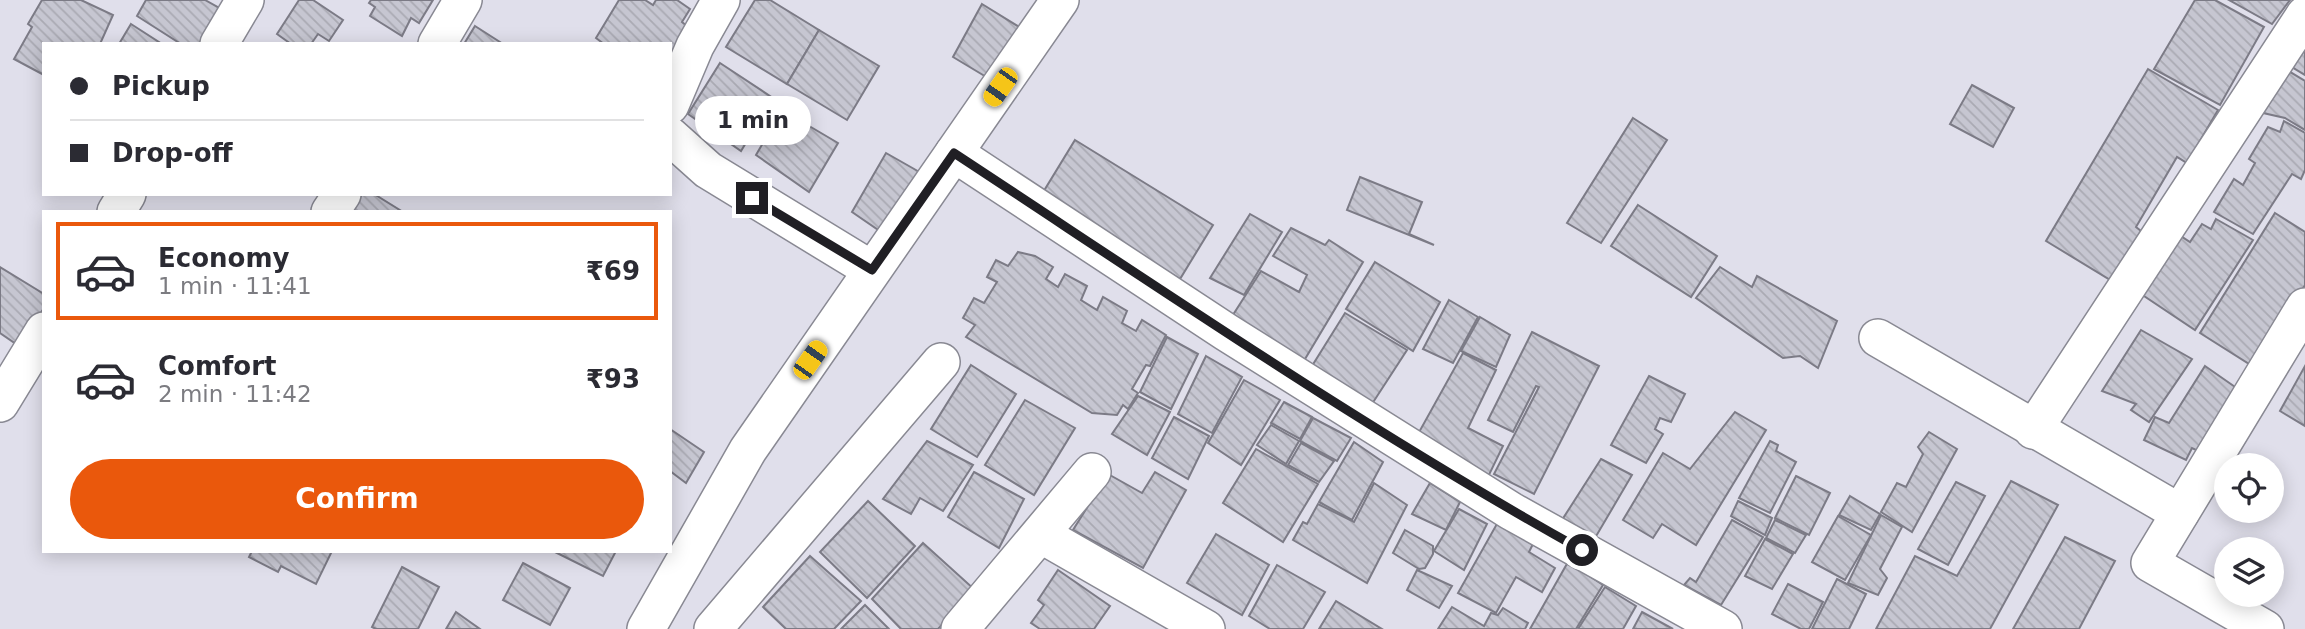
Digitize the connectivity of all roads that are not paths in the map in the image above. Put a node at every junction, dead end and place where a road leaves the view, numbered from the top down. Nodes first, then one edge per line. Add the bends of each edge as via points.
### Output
1 (246, 0) edge
2 (463, 0) edge
3 (721, 0) edge
4 (1060, 0) edge
5 (2305, 15) edge
6 (220, 42) edge
7 (438, 42) edge
8 (672, 100) edge
9 (672, 138) edge
10 (954, 153) junction
11 (872, 270) junction
12 (2305, 307) edge
13 (42, 334) edge
14 (1878, 338) dead end
15 (941, 362) dead end
16 (0, 403) edge
17 (2032, 430) junction
18 (1092, 472) dead end
19 (2180, 513) junction
20 (1042, 535) junction
21 (655, 626) edge
22 (713, 629) edge
23 (960, 629) edge
24 (1206, 629) edge
25 (1724, 629) edge
26 (2265, 629) edge

1 - 6 street
2 - 7 street
3 - 8 street
4 - 10 street
5 - 17 street
9 - 11 street via 708,170
10 - 11 street
10 - 25 street via 1226,332 1511,511
11 - 21 street via 748,450
12 - 19 street
13 - 16 street
14 - 17 street
15 - 22 street
17 - 19 street
18 - 20 street
19 - 26 street via 2150,563
20 - 23 street
20 - 24 street

